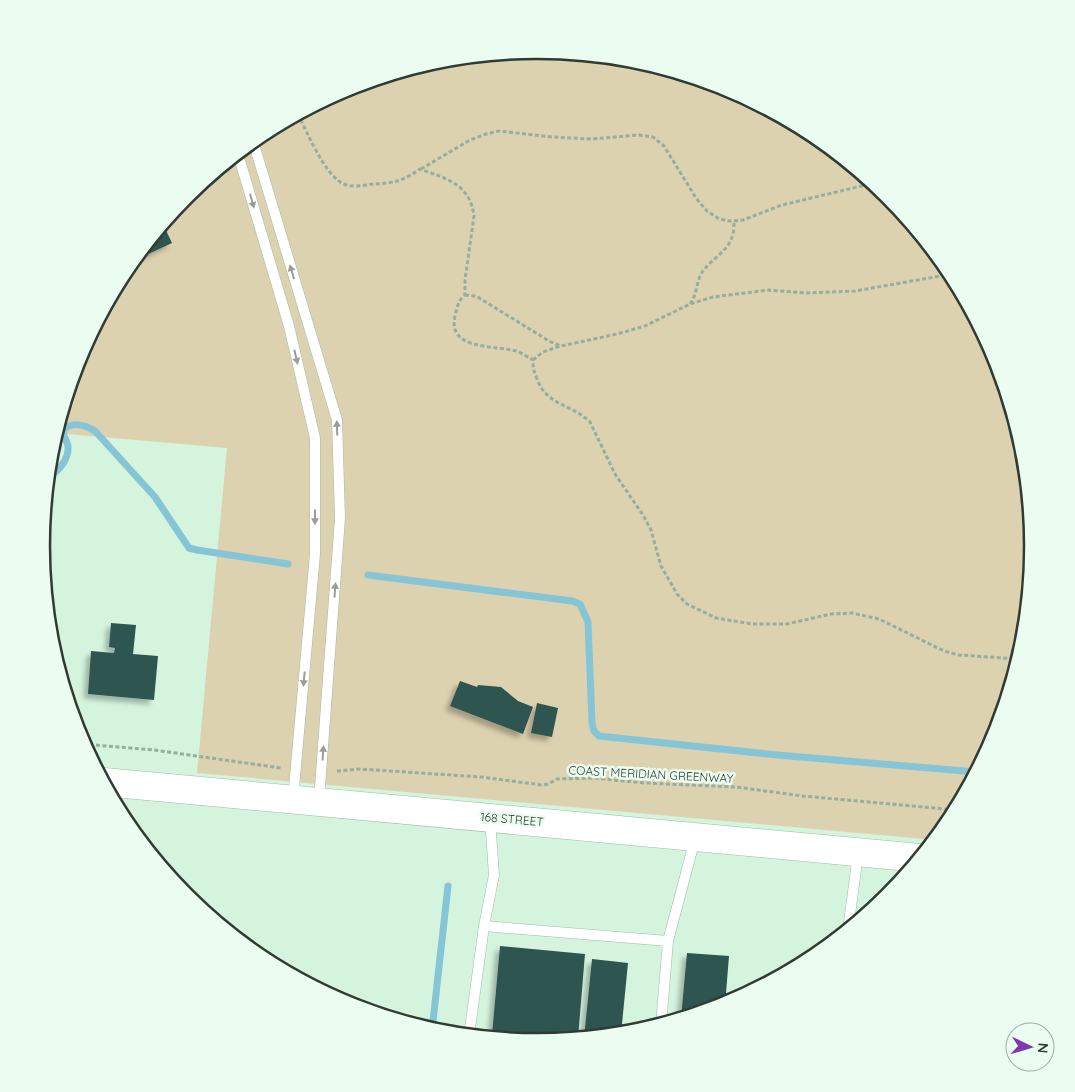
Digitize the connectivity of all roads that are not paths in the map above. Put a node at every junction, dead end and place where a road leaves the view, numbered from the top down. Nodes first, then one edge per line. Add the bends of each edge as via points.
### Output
1 (256, 149) edge
2 (239, 161) edge
3 (111, 783) edge
4 (306, 800) junction
5 (490, 817) junction
6 (696, 836) junction
7 (858, 852) junction
8 (912, 857) edge
9 (849, 921) edge
10 (484, 926) junction
11 (668, 942) junction
12 (662, 1018) edge
13 (470, 1028) edge

4 -> 1 lane via 340,518 336,420
2 -> 4 lane via 289,326 315,438 315,554
3 - 4 main road, 168 STREET
4 - 5 main road, 168 STREET
5 - 6 main road, 168 STREET
5 - 10 lane via 494,875
6 - 7 main road, 168 STREET
6 - 11 lane
7 - 8 main road, 168 STREET
7 - 9 lane
10 - 11 lane
10 - 13 lane
11 - 12 lane

